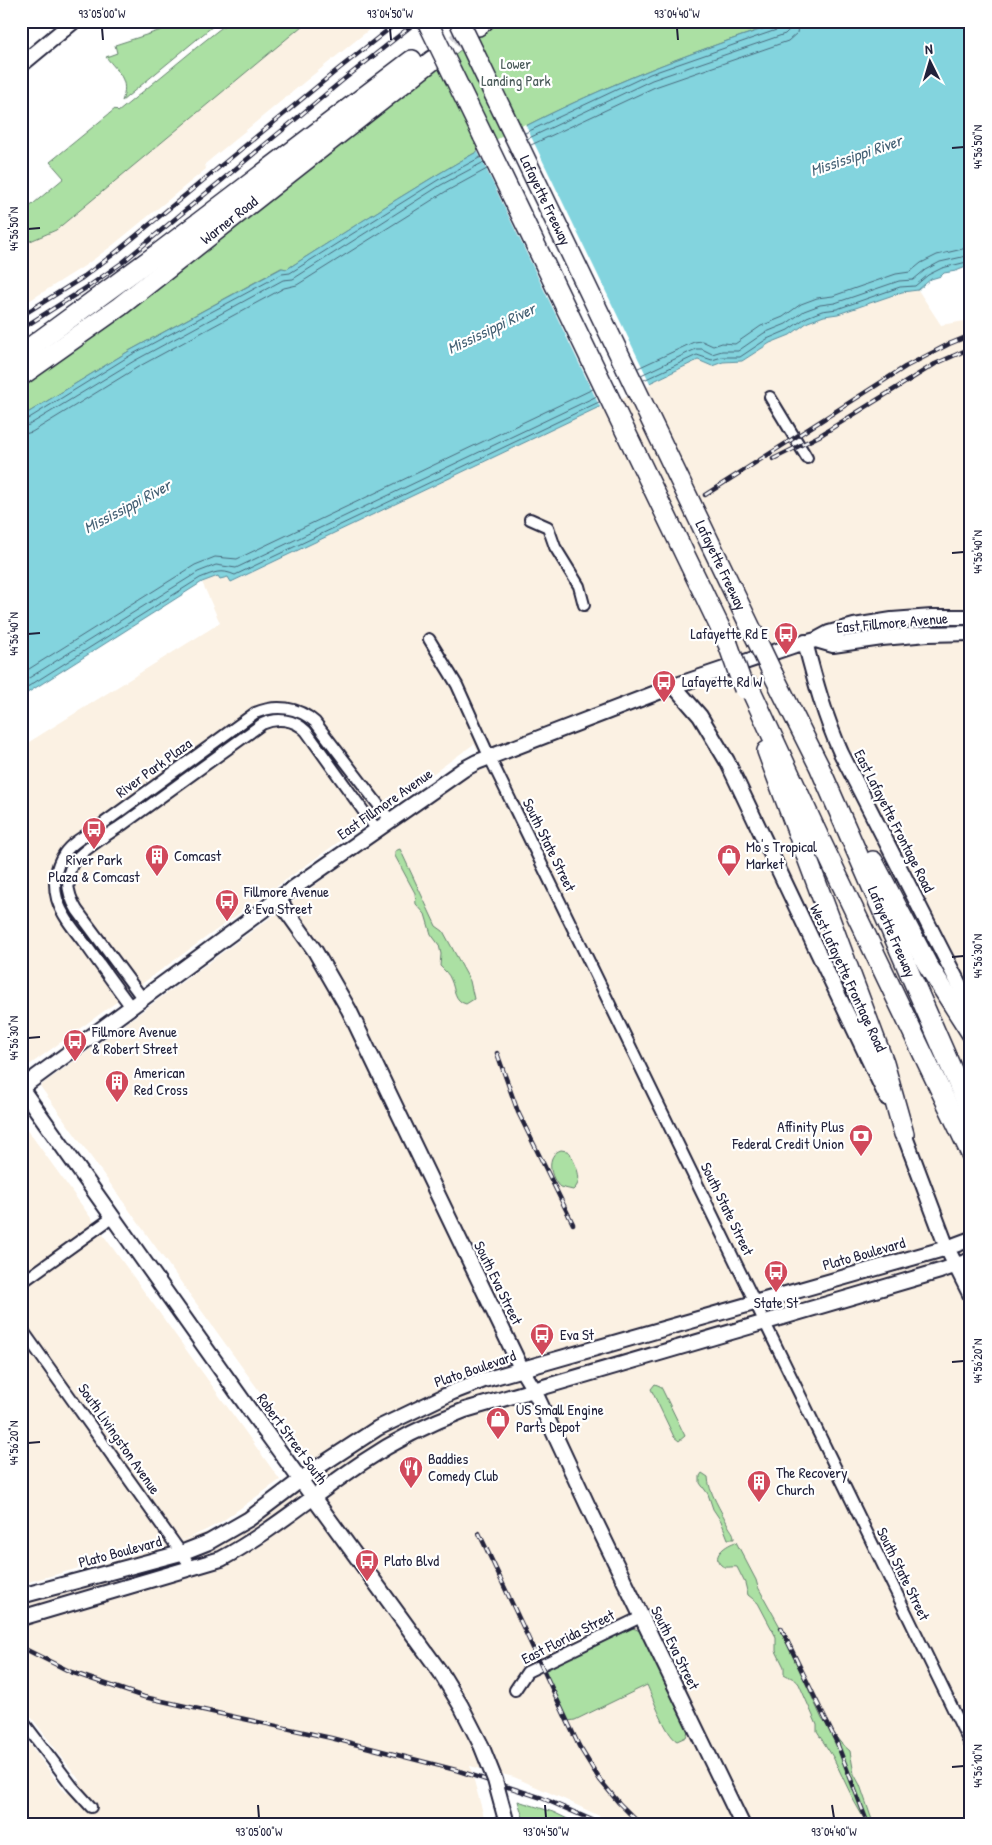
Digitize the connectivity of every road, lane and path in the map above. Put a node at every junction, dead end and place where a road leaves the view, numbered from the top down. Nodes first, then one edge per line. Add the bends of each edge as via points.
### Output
1 (427, 21) edge
2 (459, 21) edge
3 (72, 22) edge
4 (21, 65) edge
5 (21, 354) edge
6 (21, 376) edge
7 (770, 397) dead end
8 (807, 458) dead end
9 (530, 519) dead end
10 (584, 604) dead end
11 (971, 617) edge
12 (971, 634) edge
13 (429, 639) dead end
14 (811, 641) junction
15 (674, 686) junction
16 (746, 687) junction
17 (489, 756) junction
18 (819, 766) junction
19 (390, 820) junction
20 (377, 830) junction
21 (278, 899) junction
22 (142, 999) junction
23 (131, 1008) junction
24 (971, 1008) edge
25 (971, 1033) edge
26 (21, 1088) edge
27 (971, 1113) edge
28 (904, 1134) junction
29 (971, 1154) edge
30 (113, 1217) junction
31 (971, 1238) edge
32 (947, 1248) junction
33 (971, 1260) edge
34 (955, 1266) junction
35 (21, 1283) edge
36 (971, 1296) edge
37 (755, 1302) junction
38 (764, 1322) junction
39 (21, 1328) edge
40 (522, 1370) junction
41 (534, 1388) junction
42 (301, 1480) junction
43 (313, 1497) junction
44 (181, 1553) junction
45 (192, 1568) junction
46 (21, 1596) edge
47 (642, 1617) junction
48 (21, 1618) edge
49 (515, 1690) dead end
50 (21, 1719) edge
51 (971, 1746) edge
52 (91, 1807) dead end
53 (508, 1824) edge
54 (742, 1824) edge

1 - 16 highway, Lafayette Freeway, bridge
2 - 18 highway, Lafayette Freeway, bridge
3 - 4 main road
5 - 6 highway, Warner Road via 431,54 119,307
7 - 8 street
9 - 10 street via 548,527 555,547 579,586
11 - 14 main road, East Fillmore Avenue via 887,620 854,626
12 - 14 main road, East Fillmore Avenue via 928,634 833,645
13 - 17 street, South State Street via 457,685
14 - 15 main road, East Fillmore Avenue
14 - 24 main road, East Lafayette Frontage Road via 819,697 829,727
15 - 17 main road, East Fillmore Avenue
15 - 28 main road, West Lafayette Frontage Road via 700,716 727,761
16 - 28 highway via 786,804 884,1063
16 - 29 highway, Lafayette Freeway
17 - 19 main road, East Fillmore Avenue via 464,769
17 - 37 street, South State Street
18 - 25 highway via 852,819 927,964
18 - 27 highway, Lafayette Freeway
19 - 20 main road, East Fillmore Avenue
19 - 23 street, River Park Plaza via 307,715 298,710 277,707 255,713 72,846 61,860 55,886 65,916
20 - 21 main road, East Fillmore Avenue
20 - 22 street, River Park Plaza via 306,730 294,722 277,720 262,724 75,860 69,873 69,896 76,910
21 - 22 main road, East Fillmore Avenue
21 - 40 main road, South Eva Street via 334,980
22 - 23 main road, East Fillmore Avenue
23 - 26 main road, East Fillmore Avenue
26 - 30 main road, Robert Street South
28 - 32 main road, West Lafayette Frontage Road
30 - 35 street
30 - 42 main road, Robert Street South
31 - 32 main road, Plato Boulevard
32 - 34 main road, West Lafayette Frontage Road
32 - 37 main road, Plato Boulevard
33 - 34 main road
34 - 36 main road, West Lafayette Frontage Road
34 - 38 main road
37 - 38 street, South State Street
37 - 40 main road, Plato Boulevard
38 - 41 main road
38 - 51 street, South State Street
39 - 44 street, South Livingston Avenue
40 - 41 main road, South Eva Street
40 - 42 main road, Plato Boulevard via 484,1380 426,1404 378,1428
41 - 43 main road via 441,1419 388,1446
41 - 47 main road, South Eva Street
42 - 43 main road, Robert Street South
42 - 44 main road, Plato Boulevard via 228,1532
43 - 45 main road via 232,1553
43 - 53 main road, Robert Street South, bridge via 442,1673 462,1706 481,1744
44 - 45 street, South Livingston Avenue
44 - 46 main road, Plato Boulevard
45 - 48 main road
47 - 49 street, East Florida Street via 527,1672
47 - 54 main road, South Eva Street
50 - 52 street

